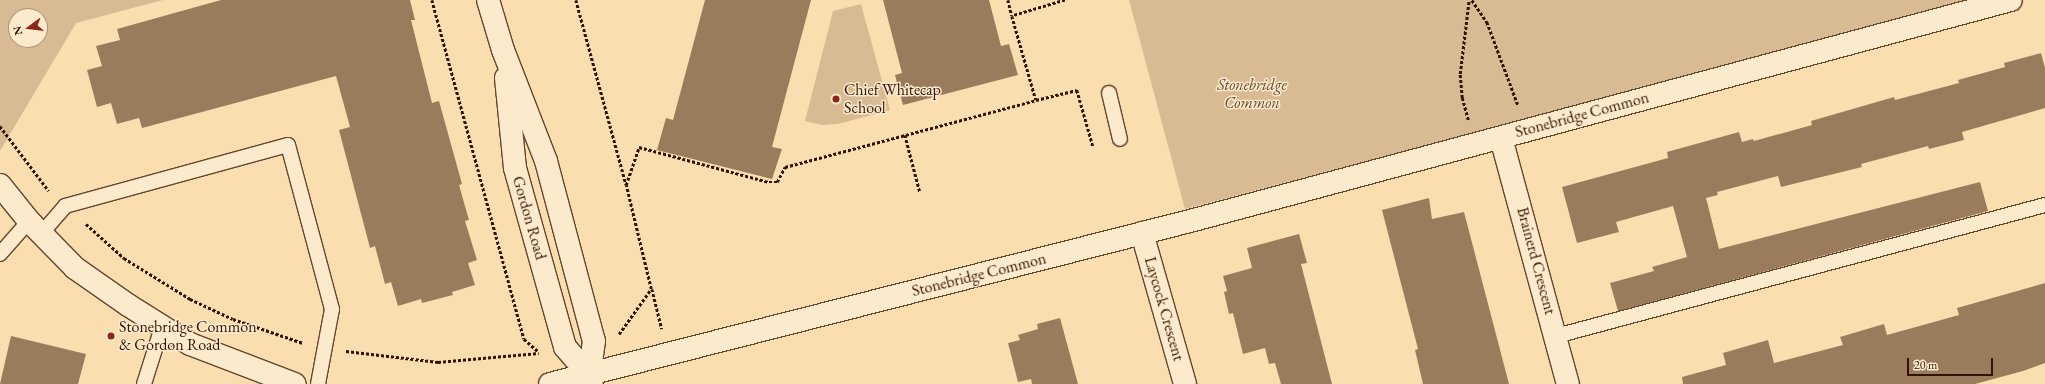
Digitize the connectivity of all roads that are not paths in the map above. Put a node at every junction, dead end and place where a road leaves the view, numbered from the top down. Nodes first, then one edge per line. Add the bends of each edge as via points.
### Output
1 (488, 0) edge
2 (2011, 0) edge
3 (503, 50) junction
4 (1109, 93) dead end
5 (1501, 138) junction
6 (1120, 139) dead end
7 (0, 184) edge
8 (2045, 205) edge
9 (35, 228) junction
10 (1142, 233) junction
11 (0, 254) edge
12 (162, 326) junction
13 (1556, 336) junction
14 (590, 379) edge
15 (144, 384) edge
16 (295, 384) edge
17 (318, 384) edge
18 (550, 384) edge
19 (1185, 384) edge
20 (1568, 384) edge

1 - 3 street, Gordon Road
2 - 5 street, Stonebridge Common
3 - 14 street, Gordon Road via 546,161 594,341
3 - 14 street, Gordon Road via 515,168 566,347
4 - 6 lane
5 - 10 street, Stonebridge Common
5 - 13 street, Brainerd Crescent
7 - 9 street
8 - 13 lane
9 - 11 lane
9 - 12 street via 75,268
9 - 17 lane via 65,206 288,145 332,309
10 - 14 street, Stonebridge Common
10 - 19 street, Laycock Crescent
12 - 15 lane
12 - 16 street via 190,344
13 - 20 street, Brainerd Crescent
14 - 18 street, Stonebridge Common

